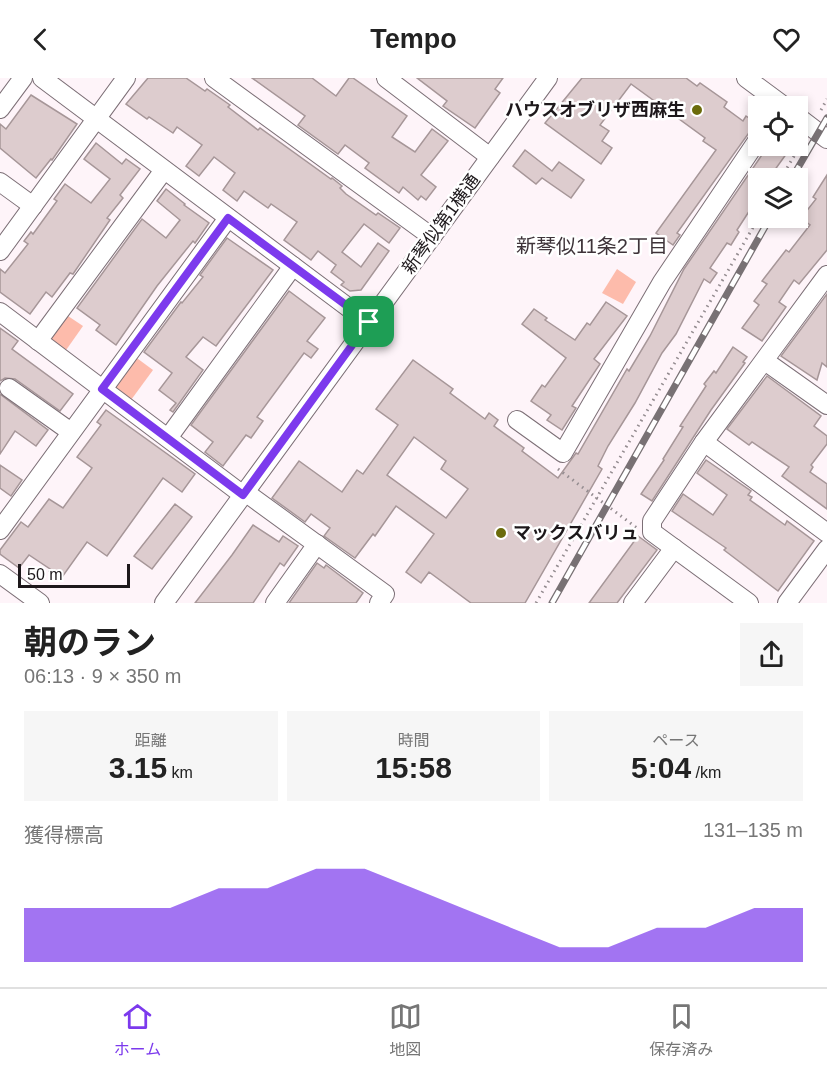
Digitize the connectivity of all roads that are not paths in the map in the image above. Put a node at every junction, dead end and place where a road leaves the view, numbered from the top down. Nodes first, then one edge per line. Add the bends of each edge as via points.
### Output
1 (23, 78) edge
2 (42, 78) edge
3 (126, 78) edge
4 (214, 78) edge
5 (548, 78) edge
6 (746, 78) edge
7 (390, 79) edge
8 (767, 84) edge
9 (0, 109) edge
10 (96, 120) junction
11 (808, 125) edge
12 (827, 139) edge
13 (748, 154) edge
14 (490, 157) junction
15 (164, 170) junction
16 (0, 182) edge
17 (33, 206) junction
18 (228, 218) junction
19 (432, 237) junction
20 (0, 251) edge
21 (293, 266) junction
22 (827, 275) edge
23 (0, 312) edge
24 (369, 322) junction
25 (38, 341) junction
26 (765, 361) junction
27 (9, 388) dead end
28 (102, 389) junction
29 (827, 405) edge
30 (517, 420) dead end
31 (70, 432) junction
32 (168, 438) junction
33 (704, 442) junction
34 (244, 494) junction
35 (0, 530) edge
36 (827, 533) edge
37 (317, 544) junction
38 (674, 548) junction
39 (827, 549) edge
40 (0, 574) edge
41 (40, 603) edge
42 (164, 603) edge
43 (275, 603) edge
44 (379, 603) edge
45 (633, 603) edge
46 (749, 603) edge
47 (788, 603) edge

1 - 9 street
2 - 10 street
3 - 10 street
4 - 19 street
5 - 14 street, 新琴似第1横通
6 - 8 street
7 - 14 street
10 - 15 street
10 - 17 street
11 - 12 street
13 - 30 street via 662,282 563,453
14 - 19 street, 新琴似第1横通
15 - 18 street
15 - 25 street
16 - 17 street
17 - 20 street
18 - 21 street
18 - 28 street
19 - 24 street, 新琴似第1横通
21 - 24 street
21 - 32 street
22 - 26 street
23 - 25 street
24 - 34 street, 新琴似第1横通
25 - 28 street
26 - 29 street
26 - 33 street
27 - 31 street
28 - 31 street
28 - 32 street
31 - 35 street
32 - 34 street
33 - 36 street
33 - 38 street via 652,520 652,532
34 - 37 street
34 - 42 street, 新琴似第1横通
37 - 43 street
37 - 44 street via 385,594
38 - 45 street
38 - 46 street
39 - 47 street
40 - 41 street

